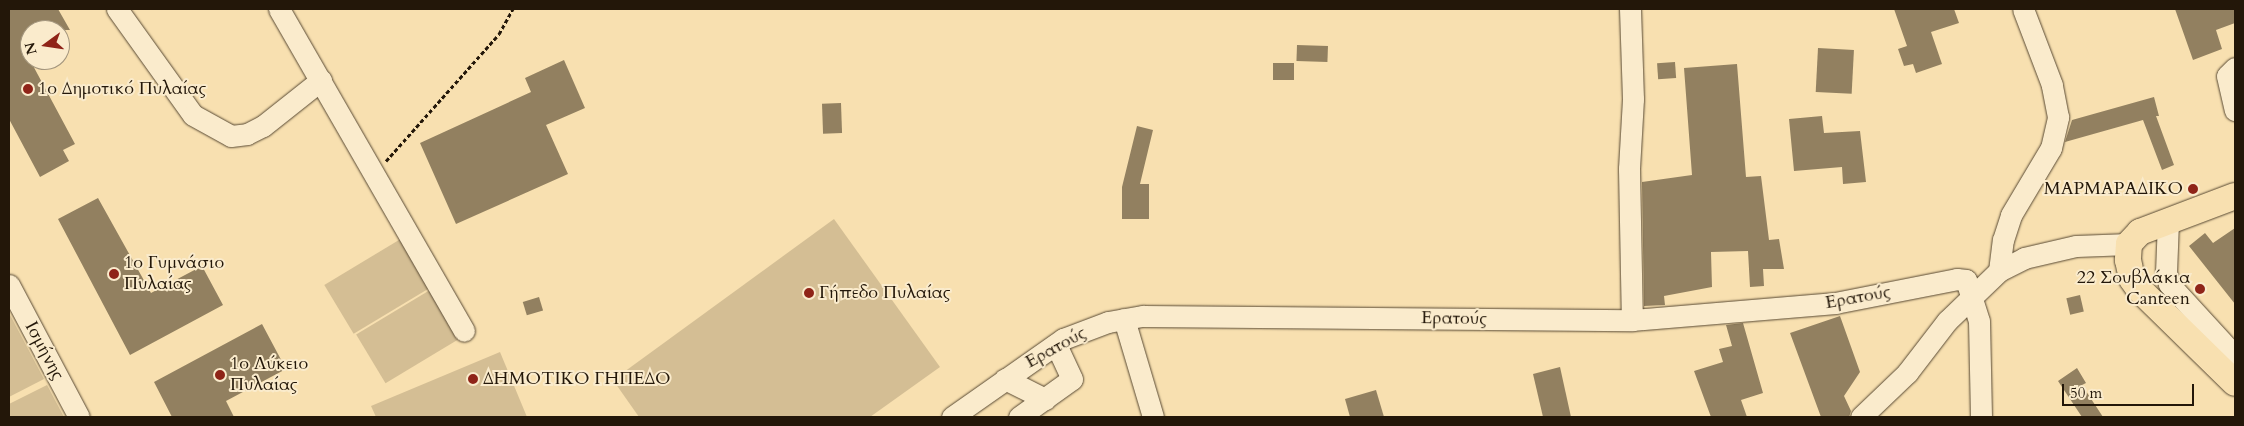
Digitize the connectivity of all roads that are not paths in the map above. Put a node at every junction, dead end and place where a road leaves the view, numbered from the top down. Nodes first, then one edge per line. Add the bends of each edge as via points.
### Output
1 (117, 9) edge
2 (280, 9) edge
3 (1630, 9) edge
4 (2024, 9) edge
5 (2235, 68) edge
6 (321, 80) junction
7 (2235, 110) edge
8 (2235, 196) edge
9 (2168, 221) junction
10 (2129, 244) junction
11 (1999, 271) junction
12 (9, 285) edge
13 (1973, 294) junction
14 (1124, 319) junction
15 (1632, 320) junction
16 (464, 331) dead end
17 (1056, 344) junction
18 (2235, 356) edge
19 (1005, 379) junction
20 (2235, 383) edge
21 (1046, 399) junction
22 (79, 417) edge
23 (952, 417) edge
24 (1019, 417) edge
25 (1153, 417) edge
26 (1861, 417) edge
27 (1982, 417) edge

1 - 6 street via 193,115 231,136 247,134 263,126
2 - 6 street
3 - 15 street
4 - 11 street via 2052,85 2058,117 2050,148 2011,215 2002,240
5 - 7 street via 2227,76
6 - 16 street
8 - 9 main road
9 - 10 main road via 2140,232
9 - 18 street via 2166,272 2169,284
10 - 11 street via 2076,246 2024,258
10 - 20 main road via 2128,264 2135,284
11 - 13 street
12 - 22 street, Ισμήνης
13 - 15 street, Ερατούς via 1966,280 1956,279 1835,303
13 - 26 street via 1947,320 1907,373
13 - 27 street via 1979,321
14 - 15 street, Ερατούς via 1183,314
14 - 17 street, Ερατούς via 1084,331
14 - 25 street
17 - 19 street, Ερατούς
17 - 21 street via 1072,380
19 - 21 street
19 - 23 street, Ερατούς
21 - 24 street

